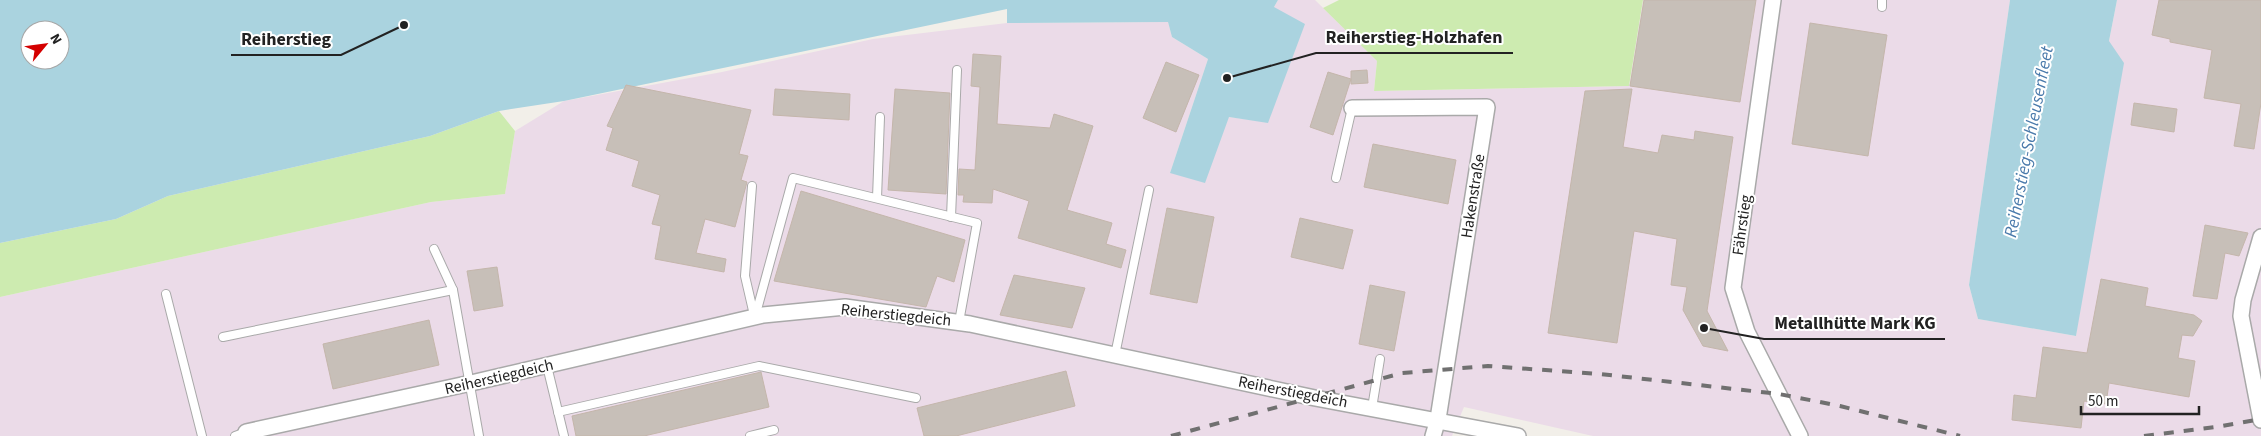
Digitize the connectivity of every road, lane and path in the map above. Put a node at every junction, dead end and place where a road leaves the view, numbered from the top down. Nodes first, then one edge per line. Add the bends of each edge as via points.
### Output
1 (1773, 0) edge
2 (958, 70) dead end
3 (1352, 108) joint
4 (880, 117) dead end
5 (1336, 178) dead end
6 (752, 186) dead end
7 (1149, 190) dead end
8 (877, 198) junction
9 (951, 217) junction
10 (2261, 237) edge
11 (434, 249) dead end
12 (453, 290) junction
13 (166, 294) dead end
14 (755, 317) junction
15 (959, 322) junction
16 (223, 336) dead end
17 (1115, 355) junction
18 (1380, 359) dead end
19 (547, 366) junction
20 (471, 383) junction
21 (916, 398) dead end
22 (1372, 408) junction
23 (558, 412) junction
24 (1438, 419) junction
25 (2261, 420) edge
26 (774, 430) dead end
27 (240, 434) edge
28 (202, 436) edge
29 (479, 436) edge
30 (564, 436) edge
31 (750, 436) edge
32 (1433, 436) edge
33 (1518, 436) edge
34 (1800, 436) edge

1 - 34 street, Fährstieg via 1733,288 1747,332
2 - 9 lane
3 - 5 lane
3 - 24 street, Hakenstraße via 1488,107
4 - 8 lane
6 - 14 lane via 745,276
7 - 17 lane
8 - 9 lane
8 - 14 lane via 793,178
9 - 15 lane via 977,223
10 - 25 street via 2241,316
11 - 12 lane
12 - 16 lane
12 - 20 lane
13 - 28 lane
14 - 15 street, Reiherstiegdeich via 845,307
14 - 19 street, Reiherstiegdeich
15 - 17 street, Reiherstiegdeich
17 - 22 street, Reiherstiegdeich
18 - 22 lane
19 - 20 street, Reiherstiegdeich
19 - 23 lane
20 - 27 street, Reiherstiegdeich
20 - 29 lane
21 - 23 lane via 759,366
22 - 24 street, Reiherstiegdeich
23 - 30 lane
24 - 32 street
24 - 33 street, Reiherstiegdeich
26 - 31 lane

